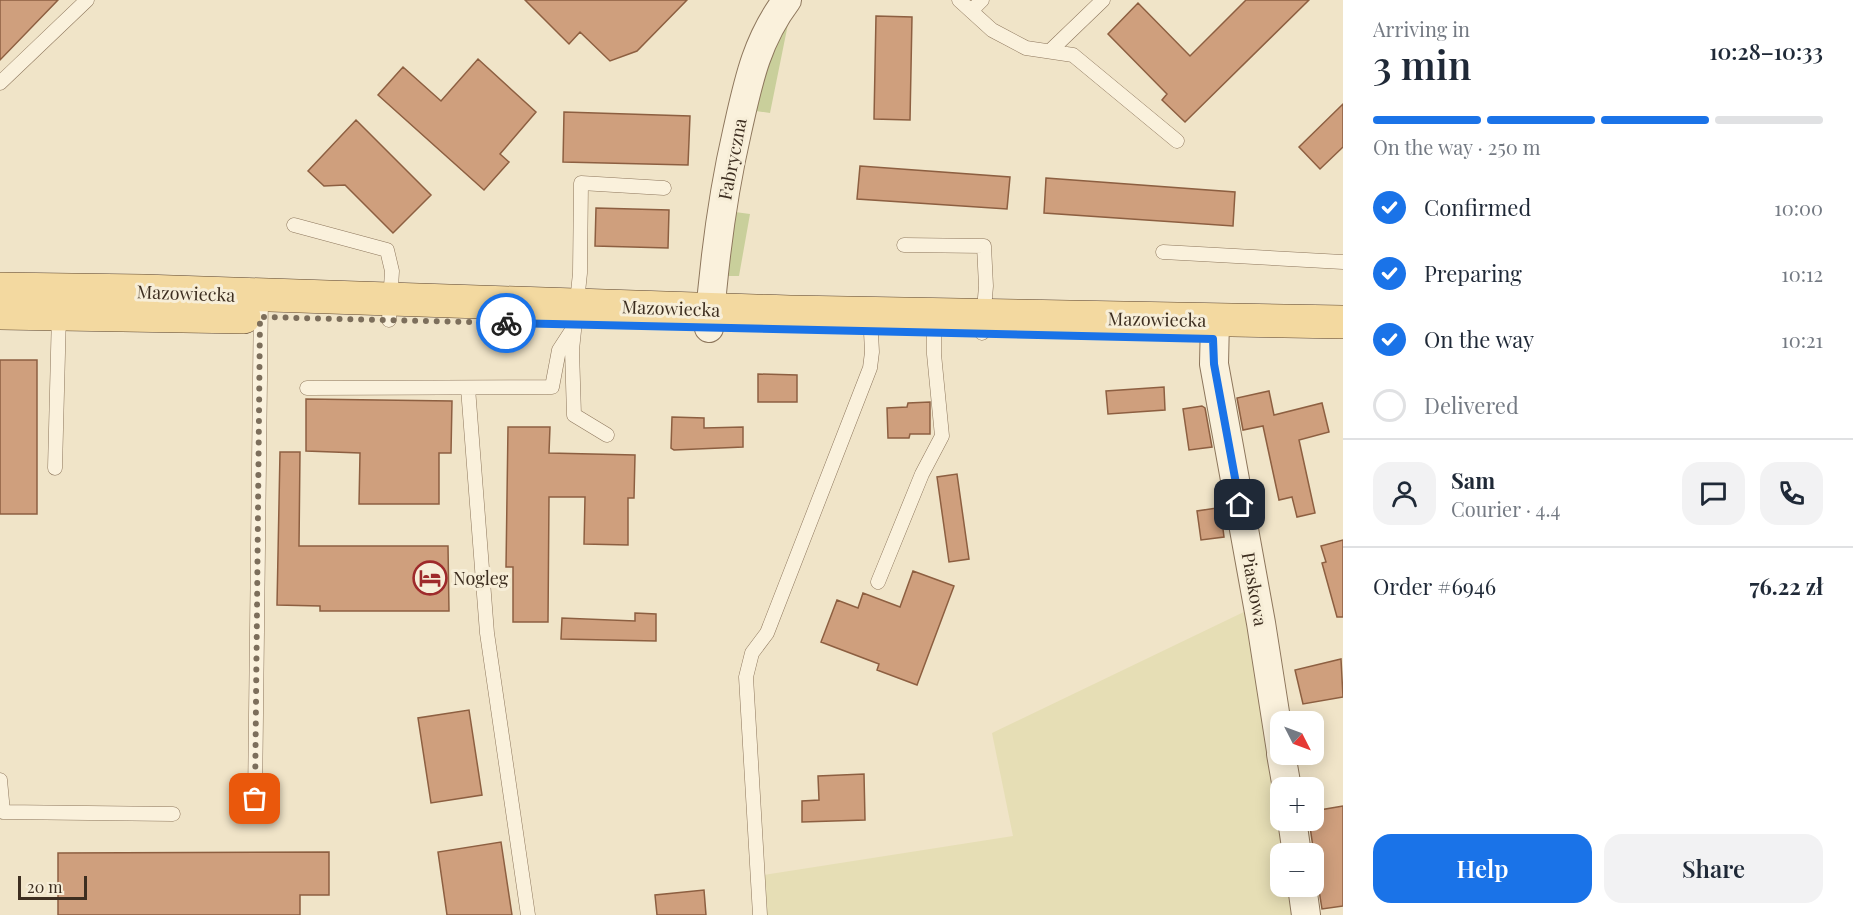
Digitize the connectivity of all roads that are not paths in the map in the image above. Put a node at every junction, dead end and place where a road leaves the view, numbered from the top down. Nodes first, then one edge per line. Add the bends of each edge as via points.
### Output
1 (87, 0) edge
2 (787, 0) edge
3 (959, 0) edge
4 (982, 0) edge
5 (1103, 0) edge
6 (971, 11) junction
7 (1050, 51) junction
8 (0, 83) edge
9 (1177, 141) dead end
10 (664, 188) dead end
11 (294, 225) dead end
12 (904, 245) dead end
13 (1163, 252) dead end
14 (1343, 261) edge
15 (0, 289) edge
16 (59, 302) junction
17 (261, 306) junction
18 (390, 310) junction
19 (0, 313) edge
20 (576, 315) junction
21 (709, 318) junction
22 (870, 322) junction
23 (1343, 322) edge
24 (935, 323) junction
25 (983, 324) junction
26 (1214, 330) junction
27 (1343, 341) edge
28 (468, 387) junction
29 (307, 388) dead end
30 (607, 435) dead end
31 (55, 468) dead end
32 (878, 582) dead end
33 (1275, 711) edge
34 (0, 780) edge
35 (255, 799) dead end
36 (2, 812) edge
37 (173, 814) dead end
38 (1304, 897) edge
39 (528, 915) edge
40 (760, 915) edge
41 (1306, 915) edge

1 - 8 lane
2 - 21 street, Fabryczna via 757,51 747,87 726,179
3 - 6 lane
4 - 6 lane
5 - 7 lane
6 - 7 lane via 992,30 1026,48
7 - 9 lane via 1073,55
10 - 20 lane via 581,183
11 - 18 lane via 387,250 392,272
12 - 25 lane via 984,246
13 - 14 lane
15 - 16 main road, Mazowiecka
16 - 17 main road, Mazowiecka
16 - 19 main road, Mazowiecka
16 - 31 lane
17 - 18 main road, Mazowiecka
17 - 35 lane
18 - 20 main road, Mazowiecka
20 - 21 main road, Mazowiecka
20 - 28 lane via 559,350 552,387
20 - 30 lane via 572,350 574,415
21 - 22 main road, Mazowiecka
22 - 24 main road, Mazowiecka
22 - 40 lane via 870,368 766,633 752,653 746,677
23 - 26 main road, Mazowiecka
24 - 25 main road, Mazowiecka
24 - 32 lane via 942,436 922,474
25 - 26 main road, Mazowiecka
26 - 27 main road, Mazowiecka
26 - 33 street, Piaskowa via 1214,364
28 - 29 lane
28 - 39 lane via 487,633
34 - 36 lane
36 - 37 lane
38 - 41 street

